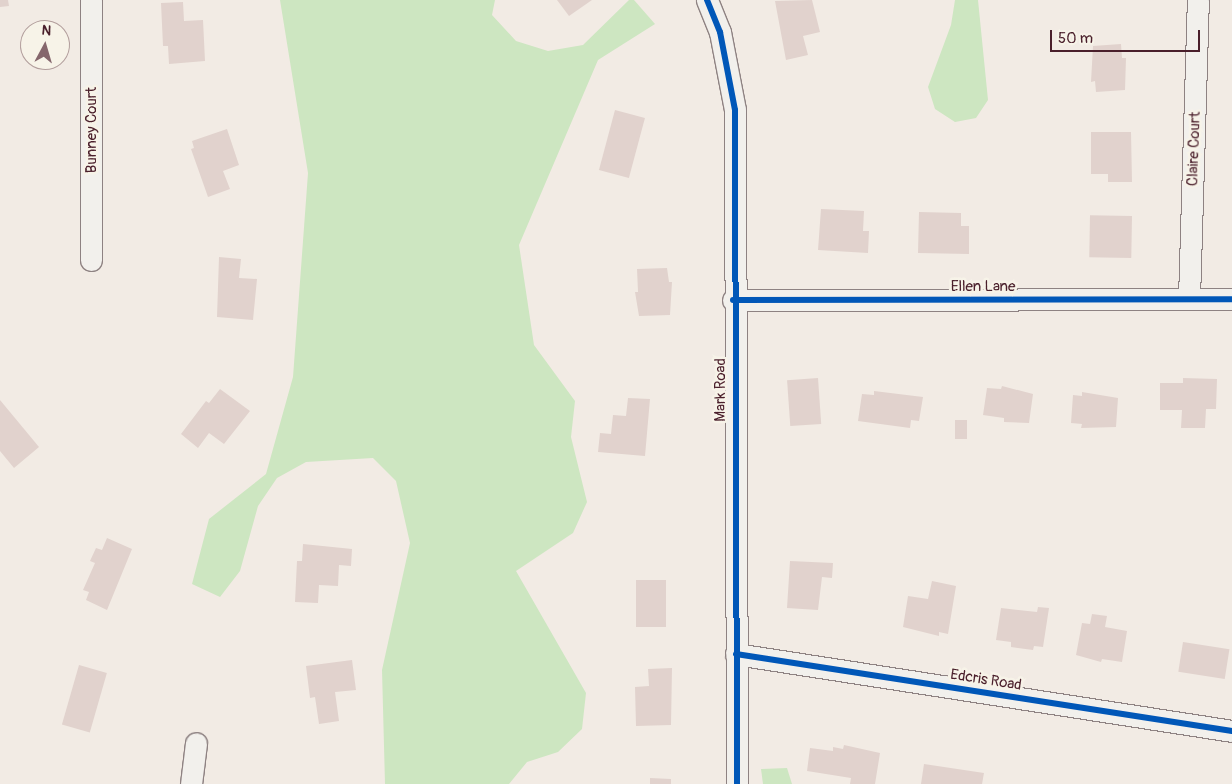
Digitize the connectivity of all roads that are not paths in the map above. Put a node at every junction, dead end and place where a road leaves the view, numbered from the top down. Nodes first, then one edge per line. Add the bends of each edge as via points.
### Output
1 (91, 0) edge
2 (707, 0) edge
3 (1198, 0) edge
4 (91, 260) dead end
5 (1190, 299) junction
6 (1232, 299) edge
7 (733, 300) junction
8 (736, 654) junction
9 (1232, 731) edge
10 (196, 743) dead end
11 (191, 784) edge
12 (737, 784) edge

1 - 4 street, Bunney Court
2 - 7 street, Mark Road via 720,32 735,110
3 - 5 street, Claire Court
5 - 6 street, Ellen Lane
5 - 7 street, Ellen Lane
7 - 8 street, Mark Road
8 - 9 street, Edcris Road
8 - 12 street, Mark Road
10 - 11 street

